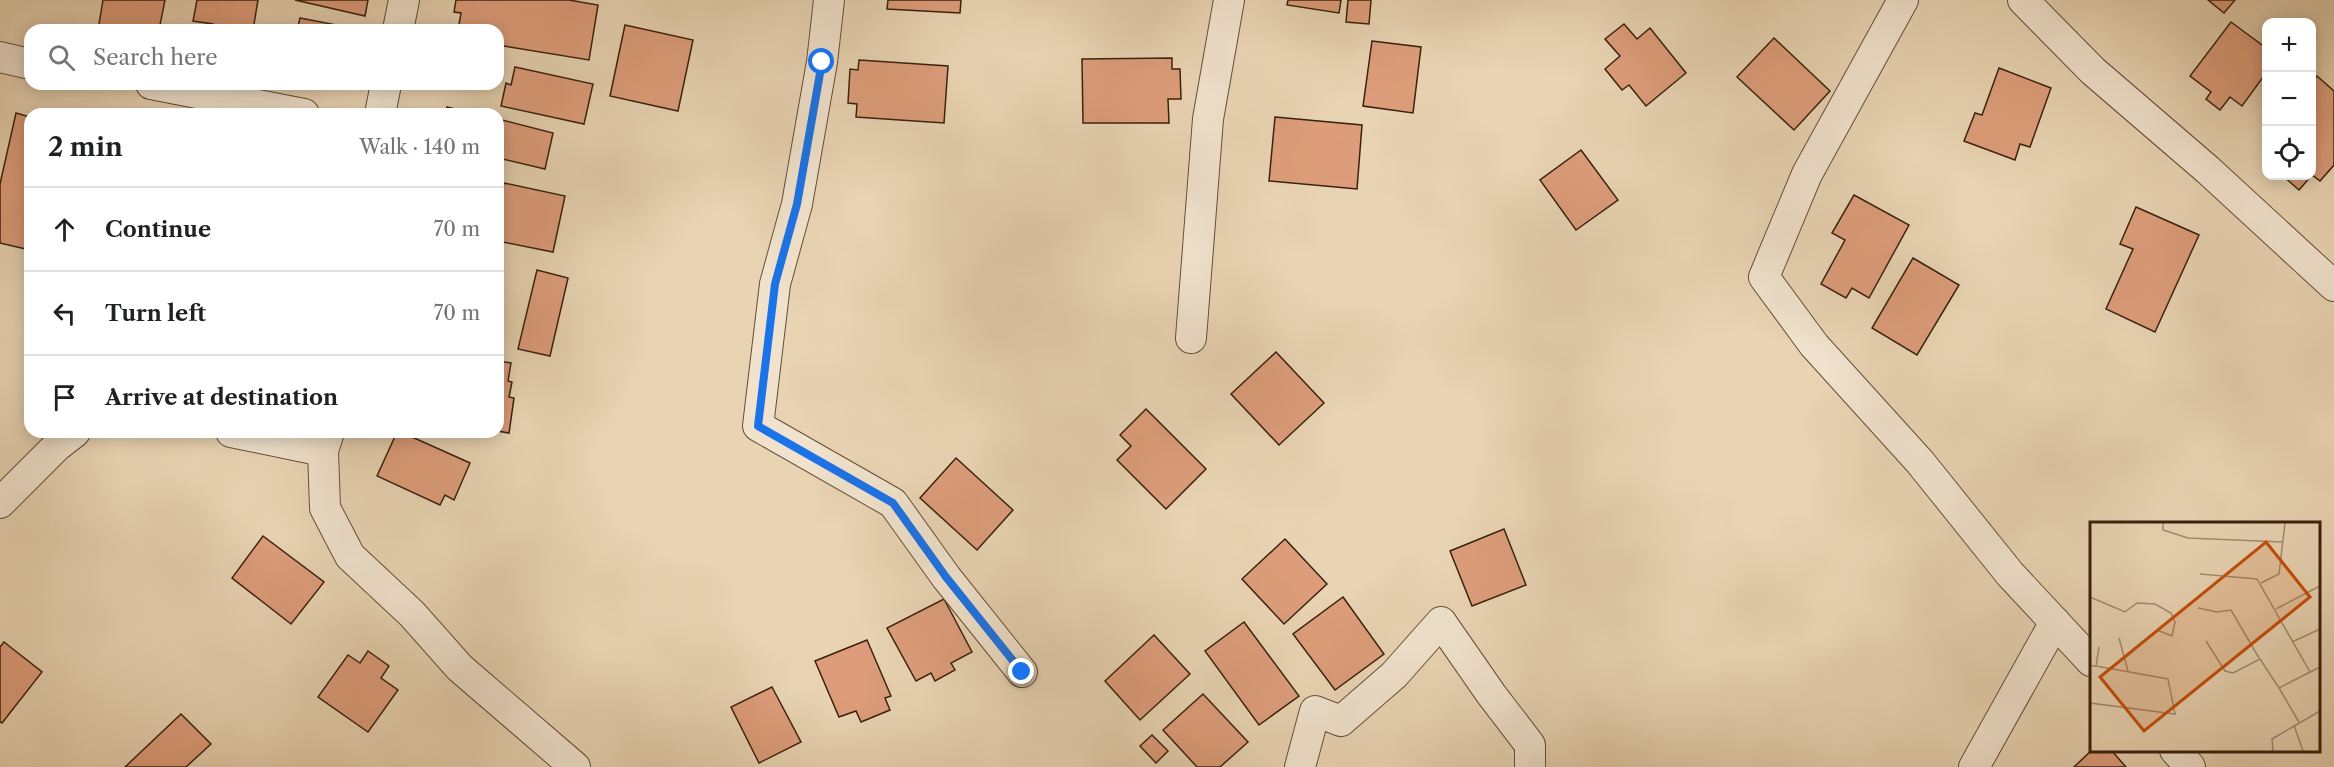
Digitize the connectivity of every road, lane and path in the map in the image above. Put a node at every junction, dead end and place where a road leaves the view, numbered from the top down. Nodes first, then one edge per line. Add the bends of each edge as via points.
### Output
1 (404, 0) edge
2 (829, 0) edge
3 (1229, 0) edge
4 (1903, 0) edge
5 (2023, 0) edge
6 (399, 24) edge
7 (0, 57) edge
8 (24, 63) edge
9 (182, 90) edge
10 (385, 90) edge
11 (273, 108) edge
12 (381, 108) edge
13 (2334, 286) edge
14 (1191, 338) dead end
15 (67, 438) edge
16 (288, 438) edge
17 (326, 442) edge
18 (0, 503) edge
19 (2055, 622) junction
20 (2090, 660) edge
21 (1022, 672) dead end
22 (2177, 752) edge
23 (1530, 766) edge
24 (575, 767) edge
25 (1300, 767) edge
26 (1974, 767) edge
27 (2190, 767) edge

1 - 6 street
2 - 21 street via 797,204 775,284 758,426 893,503
3 - 14 street via 1208,119
4 - 19 street via 1807,174 1764,277 1814,345 1920,462 2010,574
5 - 13 street via 2094,70
7 - 8 street
9 - 11 street
10 - 12 street
15 - 18 street
16 - 17 street
17 - 24 street via 325,508 350,556 412,614 460,668
19 - 20 street
19 - 26 street
22 - 27 street
23 - 25 street via 1530,745 1441,622 1394,675 1341,721 1315,711

